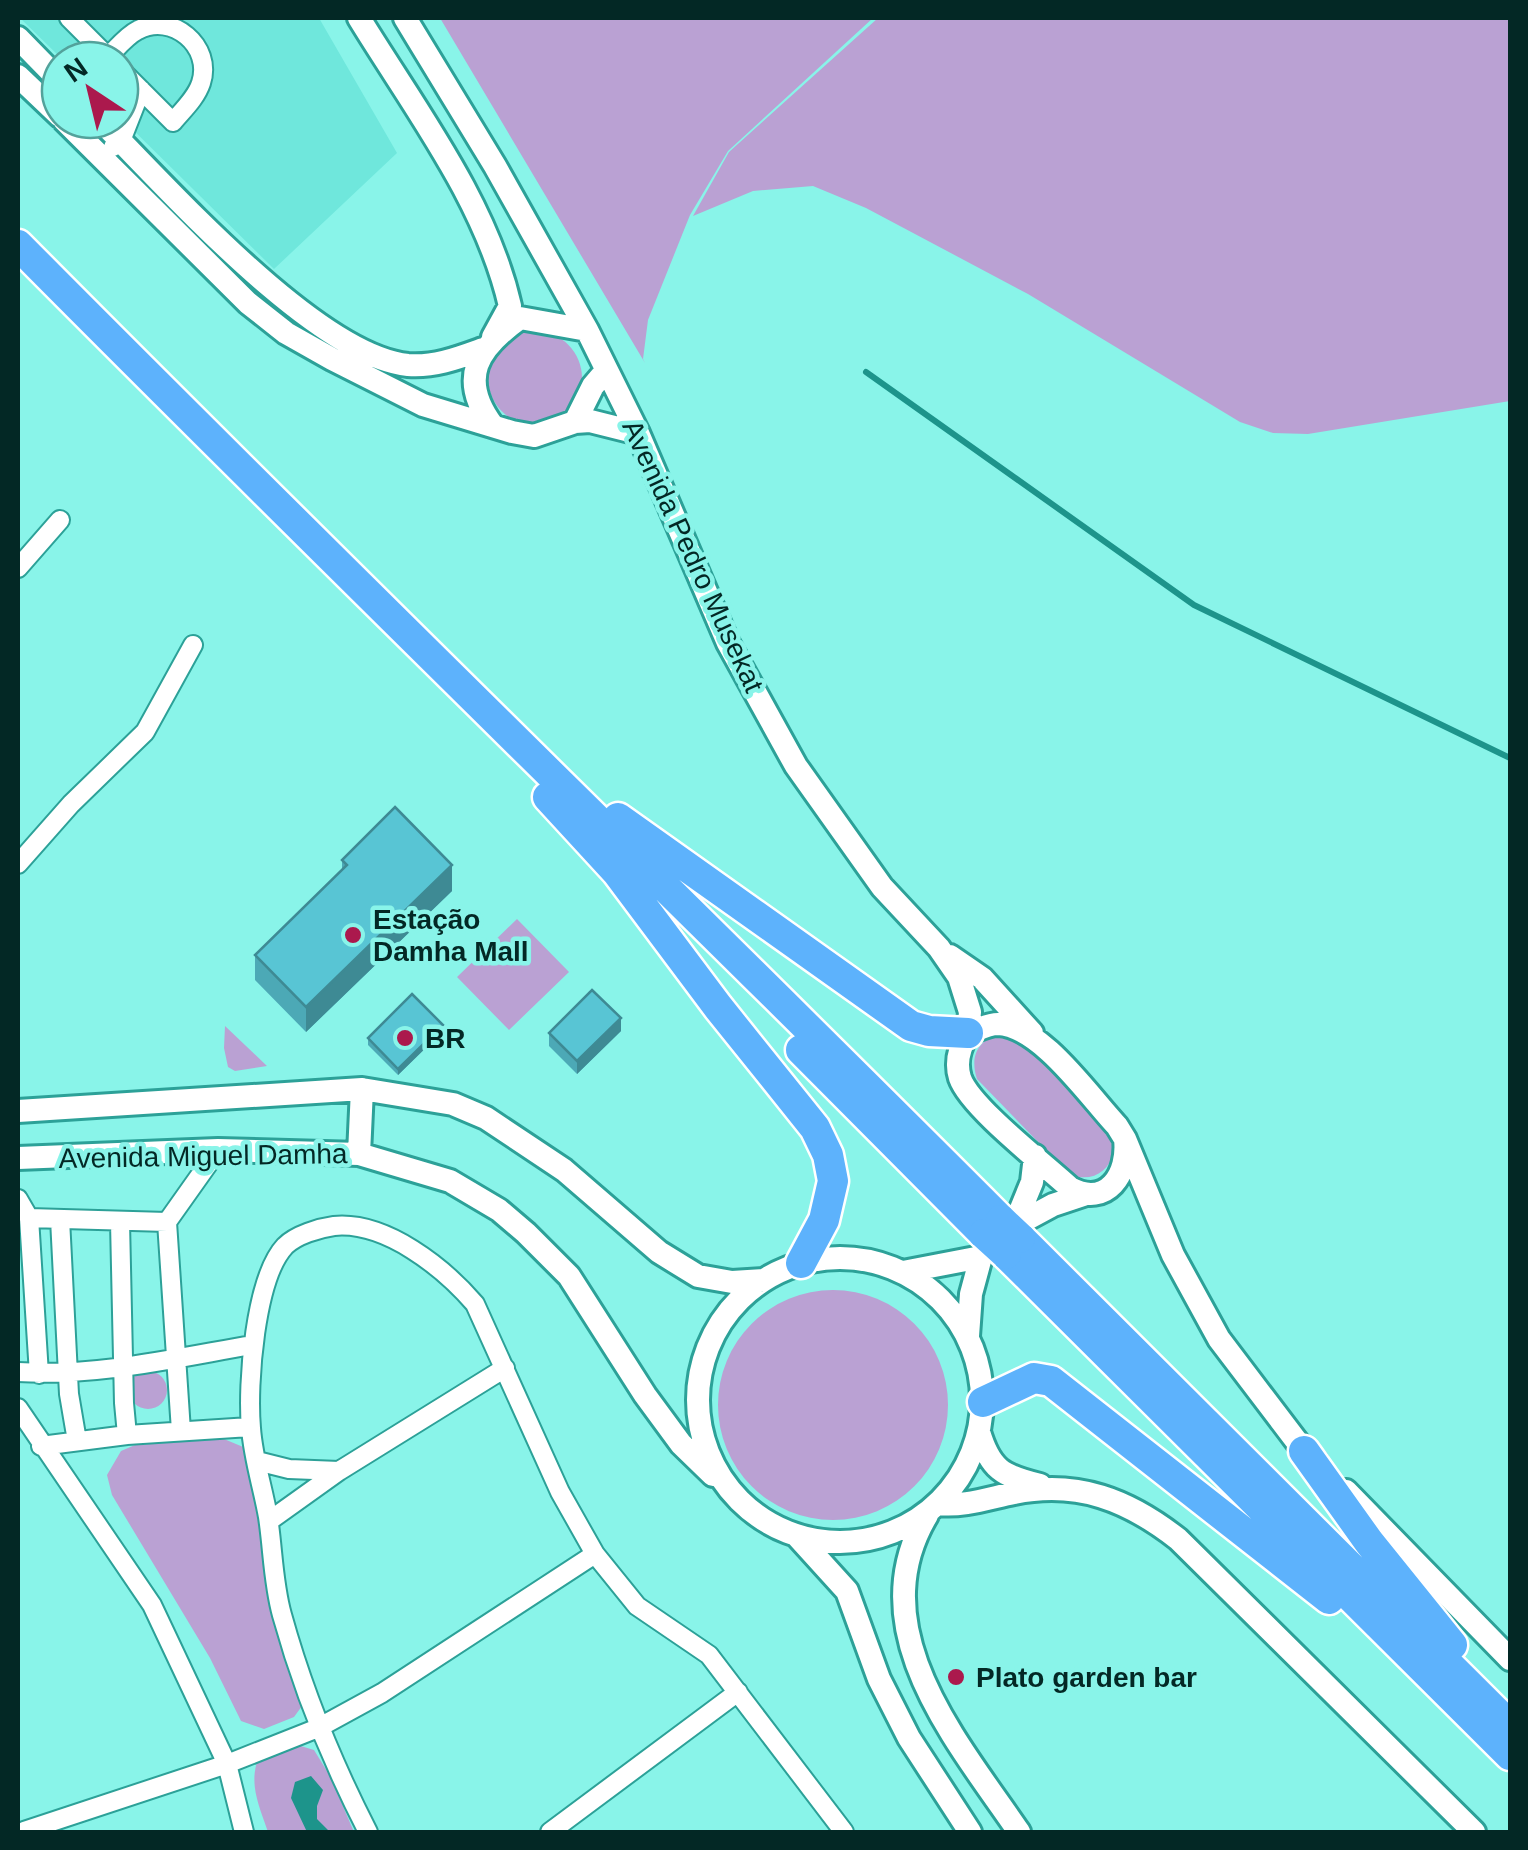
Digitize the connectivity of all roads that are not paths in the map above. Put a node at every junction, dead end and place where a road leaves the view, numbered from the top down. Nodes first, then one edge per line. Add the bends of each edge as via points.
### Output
1 (68, 18) edge
2 (359, 18) edge
3 (405, 18) edge
4 (18, 38) edge
5 (90, 40) edge
6 (126, 40) edge
7 (40, 60) edge
8 (18, 76) edge
9 (141, 90) joint
10 (40, 97) edge
11 (85, 140) edge
12 (121, 141) junction
13 (102, 156) junction
14 (18, 245) edge
15 (18, 274) edge
16 (587, 330) junction
17 (488, 343) junction
18 (605, 372) junction
19 (575, 422) junction
20 (493, 426) junction
21 (638, 433) junction
22 (60, 520) dead end
23 (18, 568) edge
24 (193, 645) dead end
25 (536, 770) junction
26 (18, 864) edge
27 (939, 948) junction
28 (968, 1034) junction
29 (1034, 1036) junction
30 (362, 1089) junction
31 (18, 1111) edge
32 (1125, 1138) junction
33 (218, 1150) junction
34 (359, 1154) junction
35 (1035, 1156) junction
36 (18, 1158) edge
37 (1083, 1195) junction
38 (18, 1198) edge
39 (29, 1218) junction
40 (60, 1219) junction
41 (120, 1222) junction
42 (166, 1222) junction
43 (1001, 1238) junction
44 (801, 1263) junction
45 (903, 1272) junction
46 (764, 1280) junction
47 (968, 1336) junction
48 (252, 1345) junction
49 (174, 1358) junction
50 (123, 1365) junction
51 (505, 1368) junction
52 (69, 1371) junction
53 (18, 1372) edge
54 (39, 1374) junction
55 (18, 1408) edge
56 (981, 1417) junction
57 (250, 1427) junction
58 (181, 1432) junction
59 (127, 1434) junction
60 (77, 1441) junction
61 (42, 1446) junction
62 (1304, 1451) junction
63 (257, 1462) junction
64 (339, 1471) junction
65 (724, 1484) junction
66 (1053, 1488) junction
67 (933, 1508) junction
68 (268, 1522) junction
69 (798, 1537) junction
70 (595, 1554) junction
71 (1510, 1659) edge
72 (738, 1692) junction
73 (1446, 1692) junction
74 (1501, 1716) edge
75 (318, 1728) junction
76 (1510, 1755) edge
77 (227, 1764) junction
78 (573, 1816) junction
79 (18, 1817) edge
80 (24, 1832) edge
81 (244, 1832) edge
82 (368, 1832) edge
83 (550, 1832) edge
84 (584, 1832) edge
85 (844, 1832) edge
86 (970, 1832) edge
87 (1019, 1832) edge
88 (1474, 1832) edge

1 - 5 street
2 - 17 street via 465,192 496,261 510,306
3 - 16 street, Avenida Pedro Musekat
4 - 7 street
6 - 9 street via 148,26 172,27 192,40 203,62 200,86 173,122
8 - 10 street
9 - 12 street
11 - 13 street
12 - 13 street
12 - 17 street via 261,280 358,347 407,365 442,363
13 - 20 street via 248,303 286,332 423,405
14 - 25 highway
15 - 25 highway
16 - 17 street via 520,318
16 - 18 street, Avenida Pedro Musekat
17 - 20 street via 477,360 478,394
18 - 19 street
18 - 21 street, Avenida Pedro Musekat
19 - 20 street via 534,436
19 - 21 street
21 - 27 street, Avenida Pedro Musekat via 728,643 796,766 882,886
22 - 23 street
24 - 26 street via 145,732
25 - 28 highway via 912,1026
25 - 43 highway
25 - 44 highway via 816,1128 833,1181 824,1220
27 - 28 street, Avenida Pedro Musekat via 965,988
27 - 29 street, Avenida Pedro Musekat via 982,978
28 - 29 street via 993,1023
28 - 35 street, Avenida Pedro Musekat via 957,1060 961,1080
29 - 32 street, Avenida Pedro Musekat
30 - 31 street, Avenida Miguel Damha
30 - 34 street
30 - 46 street, Avenida Miguel Damha via 454,1104 486,1118 698,1276
32 - 37 street via 1118,1179
32 - 62 street, Avenida Pedro Musekat via 1173,1255 1219,1338
33 - 34 street, Avenida Miguel Damha
33 - 36 street, Avenida Miguel Damha
33 - 42 street
34 - 65 street, Avenida Miguel Damha via 450,1180 526,1233 569,1276 681,1444
35 - 37 street
35 - 43 street via 1032,1182
37 - 43 street via 1053,1205
38 - 39 street
39 - 40 street
39 - 54 street
40 - 41 street
40 - 52 street
41 - 42 street
41 - 50 street
42 - 49 street
43 - 45 street
43 - 47 street via 971,1294
43 - 73 highway
43 - 74 highway
44 - 45 street via 838,1258
44 - 46 street
45 - 47 street via 940,1298
46 - 65 street via 736,1302 702,1365 701,1436
47 - 56 street
48 - 49 street
48 - 51 street via 269,1269 286,1244 328,1227 356,1227 430,1260 454,1280 475,1304
48 - 57 street
49 - 50 street
49 - 58 street
50 - 52 street
50 - 59 street
51 - 64 street
51 - 70 street
52 - 54 street
52 - 60 street
53 - 54 street
55 - 61 street
56 - 66 street via 986,1455 996,1468 1012,1479
56 - 67 street via 962,1474
56 - 73 highway via 1034,1378 1051,1381
57 - 58 street
57 - 63 street
58 - 59 street
59 - 60 street
60 - 61 street
61 - 77 street via 152,1605
62 - 71 street, Avenida Pedro Musekat
62 - 74 highway
63 - 64 street
63 - 68 street
64 - 68 street
65 - 69 street via 768,1524
66 - 67 street
66 - 88 street via 1072,1488 1144,1513 1178,1540
67 - 69 street via 875,1538 839,1543
67 - 87 street via 912,1543 903,1577 907,1632 937,1712
68 - 75 street via 281,1612
69 - 86 street via 847,1592 909,1738
70 - 72 street via 638,1606 709,1655
70 - 75 street via 382,1694
72 - 78 street
72 - 85 street
73 - 76 highway
75 - 77 street
75 - 82 street
77 - 80 street
77 - 81 street
78 - 83 street
78 - 84 street
79 - 80 street

